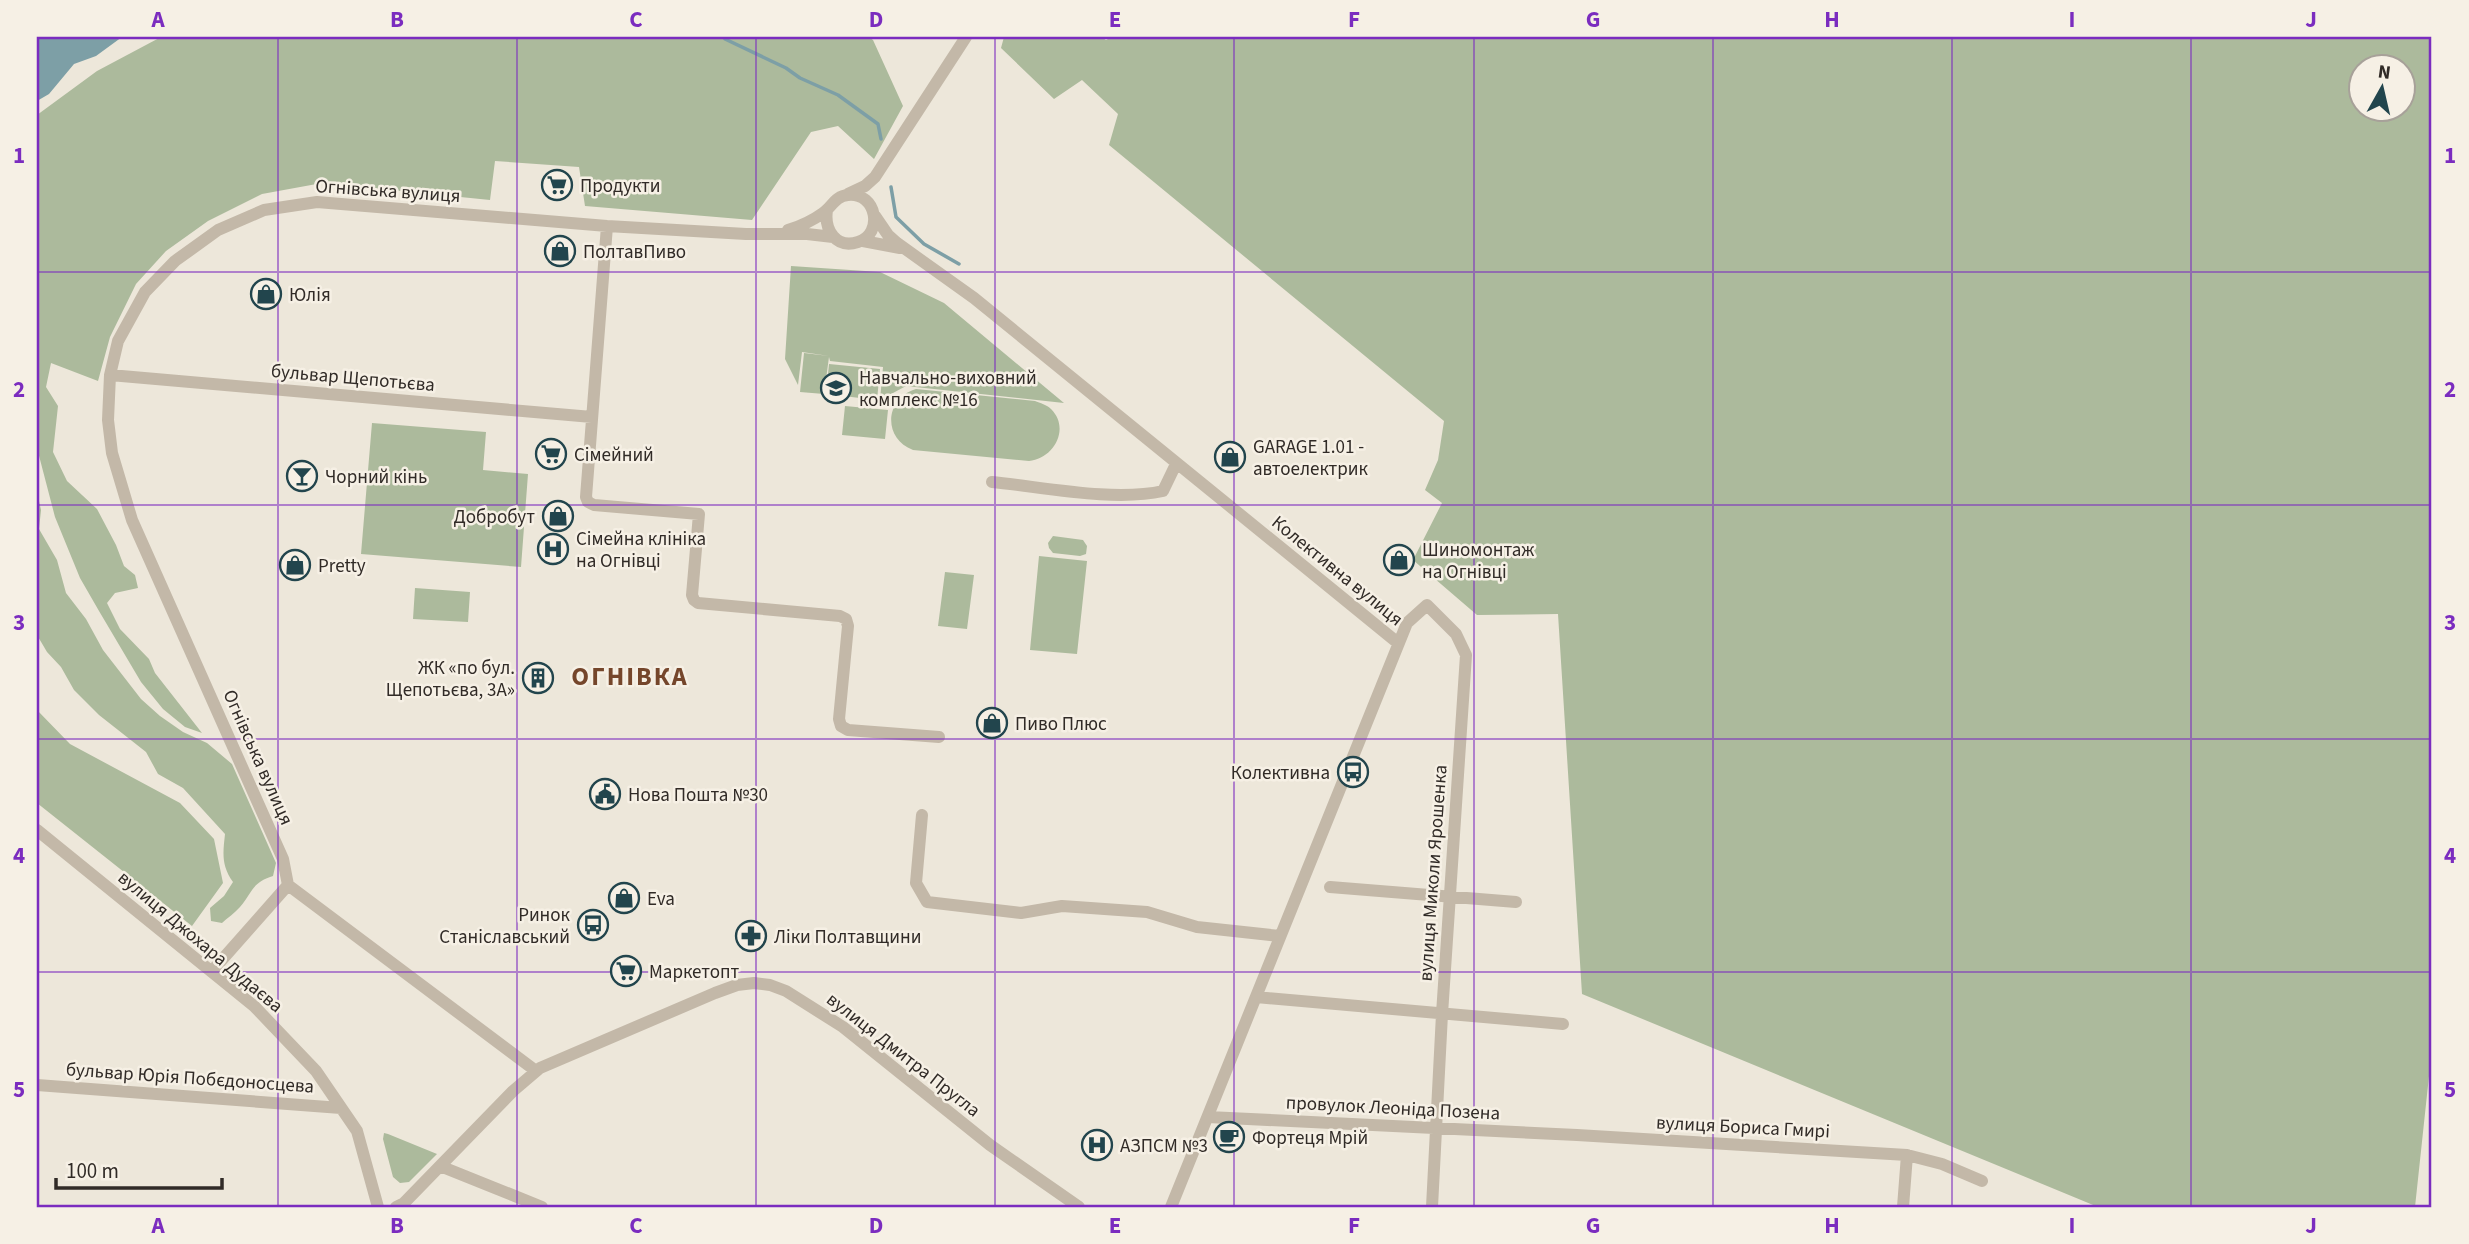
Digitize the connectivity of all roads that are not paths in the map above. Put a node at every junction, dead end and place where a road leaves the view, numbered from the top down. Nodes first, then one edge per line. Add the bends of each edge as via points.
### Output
1 (966, 37) edge
2 (875, 177) junction
3 (848, 195) junction
4 (827, 211) junction
5 (874, 212) junction
6 (607, 226) junction
7 (746, 234) junction
8 (834, 237) junction
9 (863, 241) junction
10 (910, 252) junction
11 (110, 375) junction
12 (592, 417) junction
13 (1176, 464) junction
14 (992, 482) dead end
15 (1398, 643) junction
16 (939, 737) dead end
17 (922, 816) dead end
18 (37, 830) edge
19 (288, 885) junction
20 (1330, 887) dead end
21 (1450, 897) junction
22 (1516, 902) dead end
23 (1280, 936) junction
24 (212, 971) junction
25 (1256, 997) junction
26 (1442, 1014) junction
27 (1563, 1024) dead end
28 (536, 1071) junction
29 (37, 1085) edge
30 (341, 1108) junction
31 (1208, 1117) junction
32 (1436, 1128) junction
33 (1577, 1135) joint
34 (1907, 1155) junction
35 (440, 1166) junction
36 (1982, 1181) dead end
37 (378, 1207) edge
38 (396, 1207) edge
39 (542, 1207) edge
40 (1079, 1207) edge
41 (1171, 1207) edge
42 (1432, 1207) edge
43 (1903, 1207) edge

1 - 2 street
2 - 3 street, Огнівська вулиця
2 - 5 street
3 - 4 street, Огнівська вулиця via 832,202
3 - 5 street via 862,197
4 - 7 street, Огнівська вулиця via 788,230
4 - 8 street via 827,228
5 - 9 street via 874,226
5 - 10 street, Колективна вулиця via 888,235
6 - 7 street, Огнівська вулиця
6 - 11 street, Огнівська вулиця via 317,202 264,210 218,230 175,261 145,292 118,341
6 - 12 street
7 - 8 street, Огнівська вулиця
8 - 9 street, Огнівська вулиця via 846,244
9 - 10 street, Колективна вулиця
10 - 13 street, Колективна вулиця via 974,298
11 - 12 street, бульвар Щепотьєва
11 - 19 street, Огнівська вулиця via 112,453 132,520 283,859
12 - 16 street via 588,502 699,514 694,600 846,619 841,726
13 - 14 street via 1163,491 1146,495
13 - 15 street, Колективна вулиця
15 - 21 street, вулиця Миколи Ярошенка via 1406,623 1427,605 1456,634 1466,655
15 - 23 street, Колективна вулиця
17 - 23 street via 916,883 927,902 1021,913 1062,906 1147,912 1197,927
18 - 24 street, вулиця Джохара Дудаєва
19 - 24 street
19 - 28 street
20 - 21 street
21 - 22 street
21 - 26 street, вулиця Миколи Ярошенка
23 - 25 street, Колективна вулиця
24 - 30 street, вулиця Джохара Дудаєва via 254,1006 307,1062
25 - 26 street
25 - 31 street, Колективна вулиця
26 - 27 street
26 - 32 street, вулиця Миколи Ярошенка
28 - 35 street, вулиця Дмитра Пругла
28 - 40 street, вулиця Дмитра Пругла via 737,985 770,985 843,1027 990,1145
29 - 30 street, бульвар Юрія Побєдоносцева
30 - 37 street, вулиця Джохара Дудаєва via 357,1131
31 - 32 street, провулок Леоніда Позена
31 - 41 street, Колективна вулиця
32 - 33 street, провулок Леоніда Позена
32 - 42 street, вулиця Миколи Ярошенка
33 - 34 street, вулиця Бориса Гмирі
34 - 36 street, вулиця Бориса Гмирі
34 - 43 street
35 - 38 street, вулиця Дмитра Пругла
35 - 39 street

